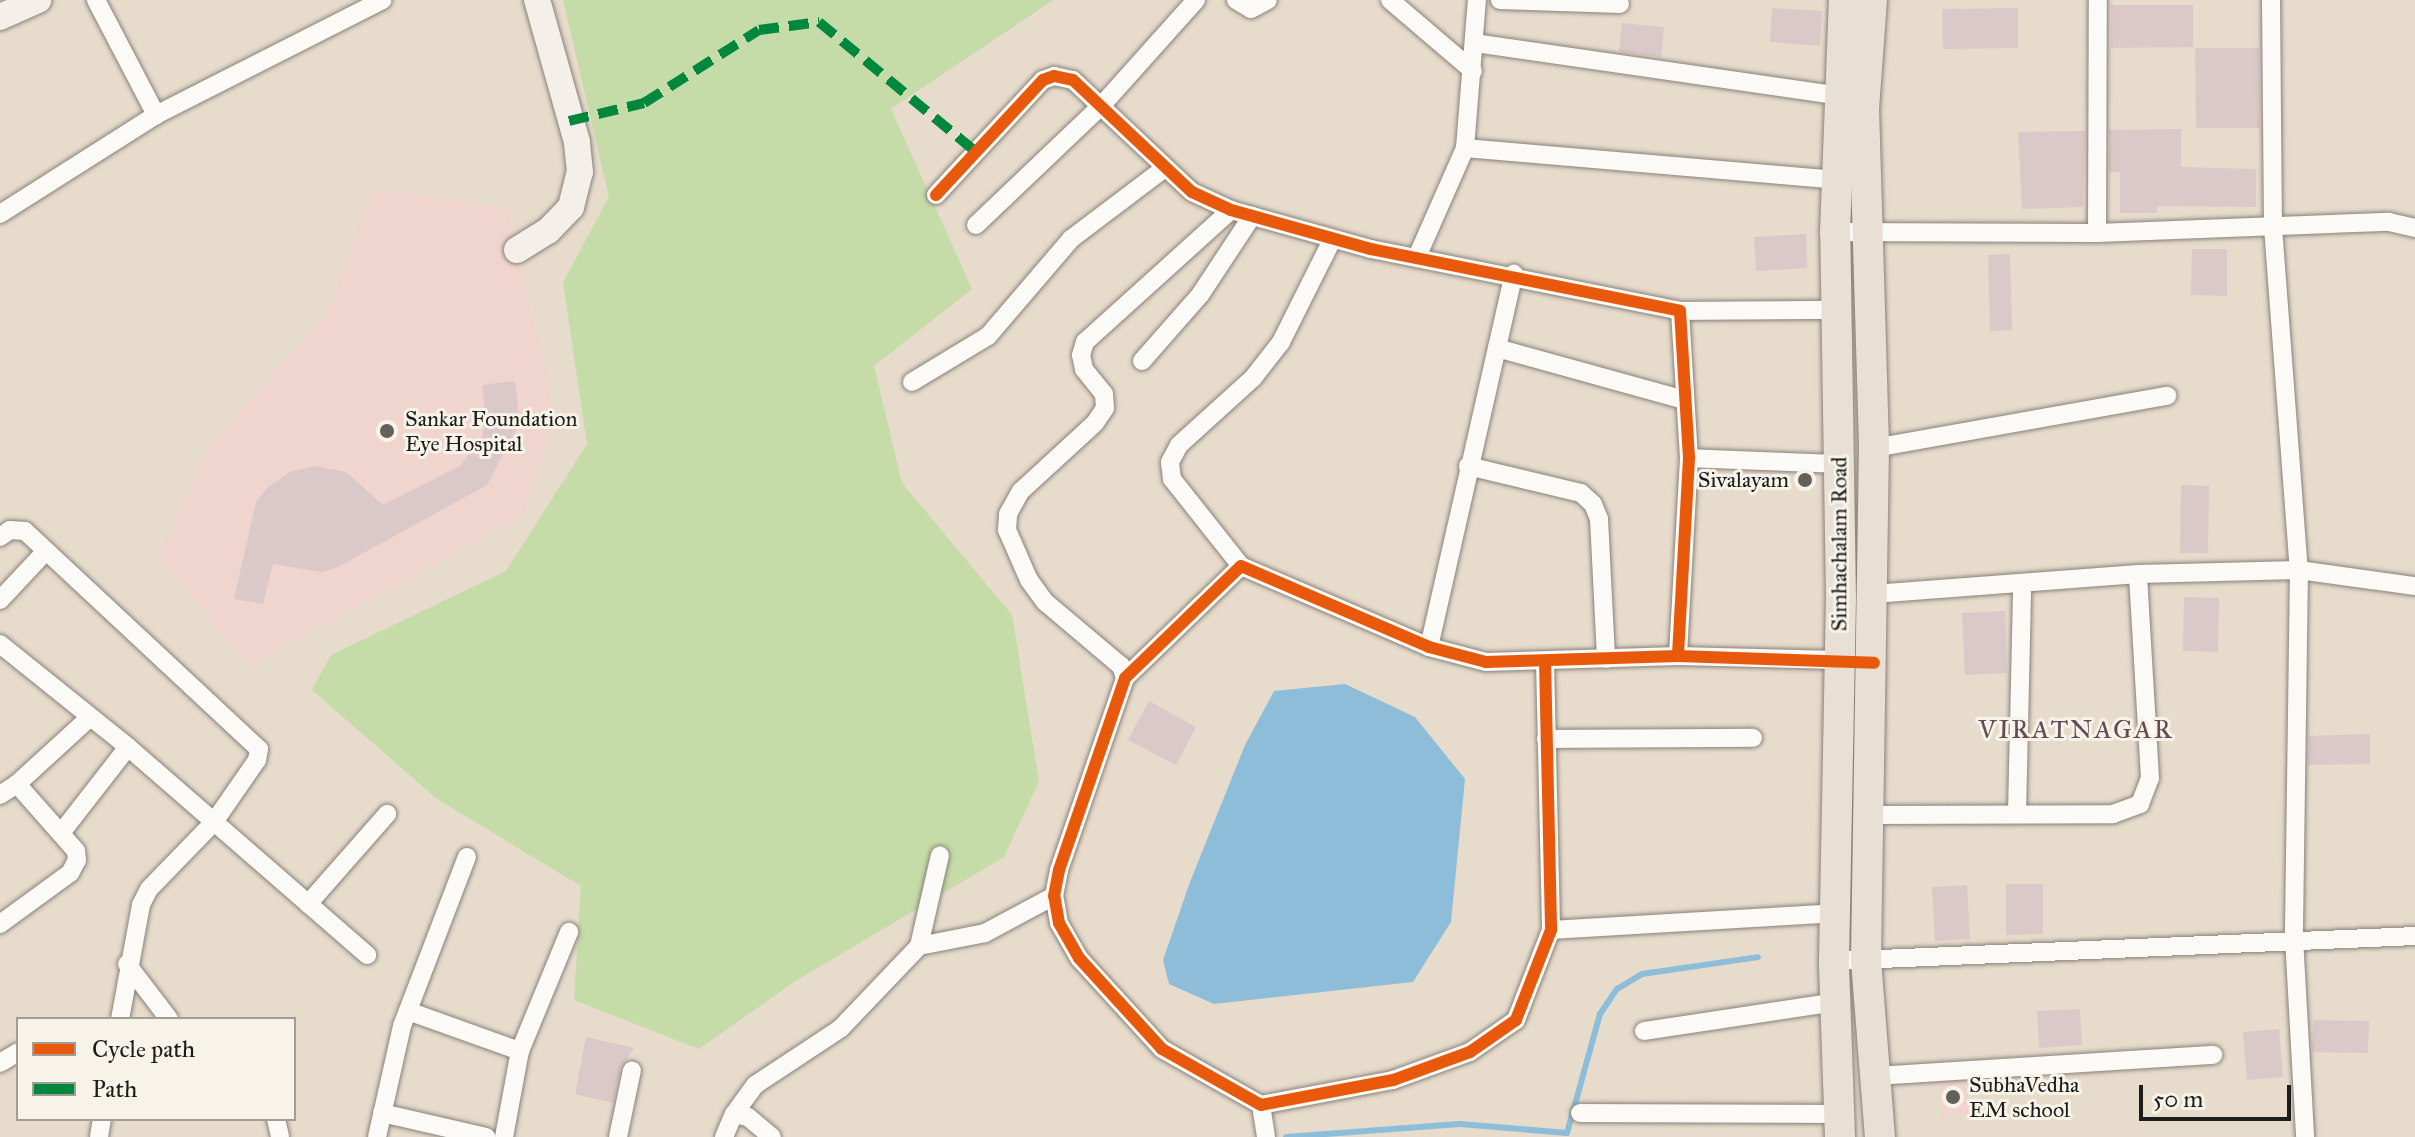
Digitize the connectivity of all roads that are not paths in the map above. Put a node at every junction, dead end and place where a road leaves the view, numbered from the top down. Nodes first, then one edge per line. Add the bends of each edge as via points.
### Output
1 (38, 0) edge
2 (96, 0) edge
3 (383, 0) edge
4 (537, 0) edge
5 (1196, 0) edge
6 (1236, 0) edge
7 (1268, 0) edge
8 (1390, 0) edge
9 (1477, 0) edge
10 (1500, 0) edge
11 (1844, 0) edge
12 (1872, 0) edge
13 (2098, 0) edge
14 (2271, 0) edge
15 (1620, 4) dead end
16 (0, 17) edge
17 (1474, 43) junction
18 (1473, 71) junction
19 (1840, 96) junction
20 (1102, 105) junction
21 (156, 115) junction
22 (1465, 148) junction
23 (1165, 168) junction
24 (1837, 180) junction
25 (936, 195) dead end
26 (1231, 210) junction
27 (0, 214) edge
28 (1252, 216) junction
29 (976, 225) dead end
30 (2273, 227) junction
31 (2415, 228) edge
32 (1835, 232) junction
33 (1870, 232) junction
34 (2097, 233) junction
35 (1332, 240) junction
36 (517, 250) dead end
37 (1417, 257) junction
38 (1514, 274) junction
39 (1837, 310) junction
40 (1680, 311) junction
41 (1497, 348) junction
42 (1142, 361) dead end
43 (912, 382) dead end
44 (2167, 396) dead end
45 (1685, 400) junction
46 (1874, 448) junction
47 (1689, 458) junction
48 (1839, 464) junction
49 (1468, 466) junction
50 (0, 537) edge
51 (46, 551) junction
52 (1241, 566) junction
53 (2299, 570) junction
54 (2138, 574) junction
55 (2022, 586) junction
56 (2415, 586) edge
57 (1873, 594) junction
58 (0, 600) edge
59 (0, 644) edge
60 (1429, 647) junction
61 (1678, 656) junction
62 (1606, 659) junction
63 (1839, 659) junction
64 (1545, 661) junction
65 (1874, 663) junction
66 (1125, 678) junction
67 (89, 718) junction
68 (1753, 738) dead end
69 (1546, 739) junction
70 (128, 747) junction
71 (17, 784) junction
72 (0, 795) edge
73 (387, 814) dead end
74 (2017, 814) junction
75 (1869, 815) junction
76 (214, 822) junction
77 (61, 833) junction
78 (940, 855) dead end
79 (467, 857) dead end
80 (1054, 896) junction
81 (308, 904) junction
82 (1833, 913) junction
83 (0, 924) edge
84 (1551, 930) junction
85 (569, 932) dead end
86 (2415, 936) edge
87 (2294, 938) junction
88 (919, 946) junction
89 (367, 955) dead end
90 (1866, 960) junction
91 (1834, 961) junction
92 (127, 964) junction
93 (1835, 1002) junction
94 (408, 1011) junction
95 (120, 1017) edge
96 (167, 1017) edge
97 (1644, 1031) dead end
98 (520, 1051) junction
99 (2213, 1055) dead end
100 (632, 1070) dead end
101 (1876, 1076) junction
102 (1261, 1105) junction
103 (382, 1113) junction
104 (1580, 1113) dead end
105 (734, 1114) junction
106 (1839, 1125) edge
107 (377, 1137) edge
108 (486, 1137) edge
109 (504, 1137) edge
110 (618, 1137) edge
111 (724, 1137) edge
112 (772, 1137) edge
113 (1266, 1137) edge
114 (1880, 1137) edge
115 (2305, 1137) edge

1 - 16 street
2 - 21 street
3 - 21 street
4 - 36 street via 577,142 580,172 571,207 548,231
5 - 20 street
6 - 7 street via 1251,9
8 - 18 street
9 - 17 street
10 - 15 street
11 - 19 main road, Simhachalam Road
12 - 33 main road via 1864,108
13 - 34 street
14 - 30 street
17 - 18 street
17 - 19 street
18 - 22 street
19 - 24 main road, Simhachalam Road
20 - 23 street
20 - 25 street via 1073,80 1043,80
20 - 29 street
21 - 27 street
22 - 24 street
22 - 37 street
23 - 26 street via 1192,192
23 - 43 street via 1071,239 988,336
24 - 32 main road, Simhachalam Road
26 - 28 street
26 - 66 street via 1085,342 1084,369 1104,394 1105,408 1021,491 1008,514 1007,530 1029,580 1045,602 1121,666
28 - 35 street
28 - 42 street via 1200,295
30 - 31 street via 2389,222
30 - 34 street
30 - 53 street
32 - 33 street
32 - 39 main road, Simhachalam Road
33 - 34 street
33 - 46 main road
35 - 37 street
35 - 52 street via 1281,342 1253,378 1179,445 1170,462 1172,479
37 - 38 street
38 - 40 street
38 - 41 street
39 - 40 street
39 - 48 main road, Simhachalam Road
40 - 45 street
41 - 45 street
41 - 49 street
44 - 46 street
45 - 47 street
46 - 57 main road
47 - 48 street
47 - 61 street
48 - 63 main road, Simhachalam Road
49 - 60 street
49 - 62 street via 1581,493 1593,504 1599,519
50 - 51 street via 10,530 25,531
51 - 58 street
51 - 76 street via 254,740 257,760
52 - 60 street
52 - 66 street
53 - 54 street
53 - 56 street
53 - 87 street
54 - 55 street
54 - 74 street via 2148,794 2140,804 2113,814
55 - 57 street
55 - 74 street
57 - 65 main road
59 - 67 street
60 - 64 street via 1486,662
61 - 62 street
61 - 63 street
62 - 64 street
63 - 65 street
63 - 82 main road, Simhachalam Road
64 - 69 street
65 - 75 main road
66 - 80 street
67 - 70 street
67 - 71 street
68 - 69 street
69 - 84 street
70 - 76 street
70 - 77 street
71 - 72 street
71 - 77 street
73 - 81 street
74 - 75 street
75 - 90 main road
76 - 81 street
76 - 92 street via 149,889
77 - 83 street via 76,851 70,873
78 - 88 street
79 - 94 street
80 - 88 street via 985,933
80 - 102 street via 1059,923 1079,958 1128,1015 1162,1049
81 - 89 street
82 - 84 street
82 - 91 main road, Simhachalam Road
84 - 102 street via 1516,1020 1470,1052 1393,1080
85 - 98 street
86 - 87 street
87 - 90 street
87 - 115 street
88 - 105 street via 841,1028 755,1085
90 - 91 street
90 - 101 main road
91 - 93 main road, Simhachalam Road
92 - 95 street
92 - 96 street
93 - 97 street
93 - 106 main road, Simhachalam Road
94 - 98 street
94 - 103 street
98 - 109 street
99 - 101 street
100 - 110 street
101 - 114 main road
102 - 113 street
103 - 107 street
103 - 108 street
104 - 106 street
105 - 111 street
105 - 112 street via 748,1117

